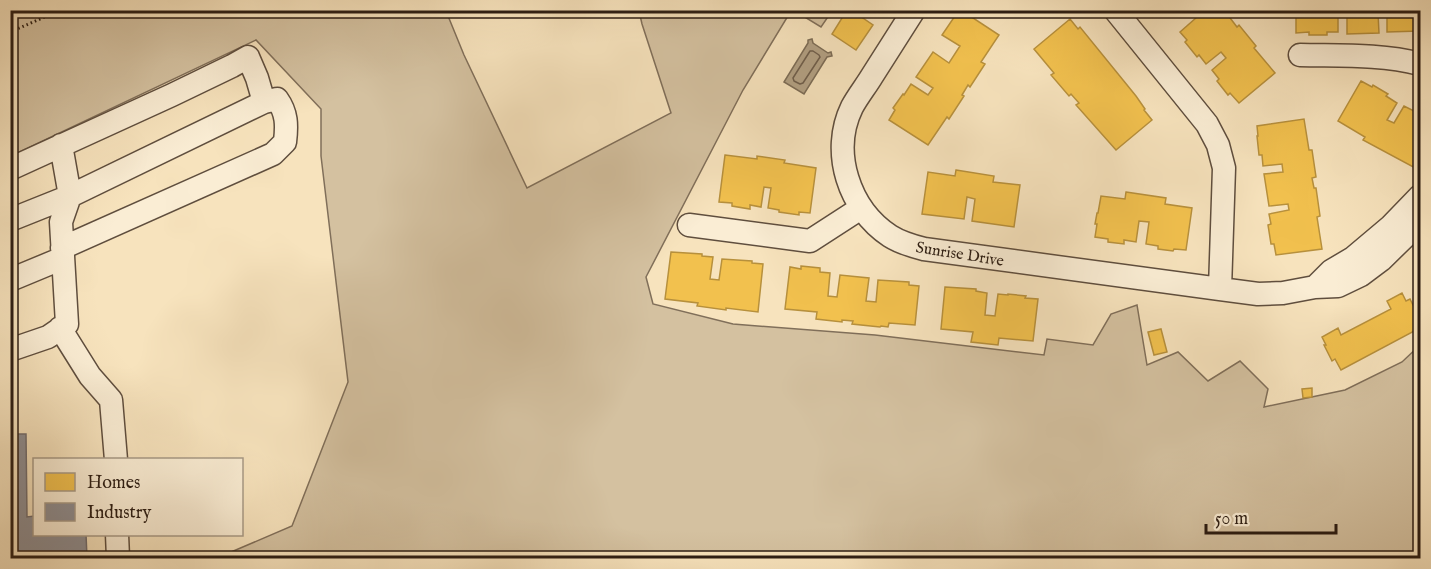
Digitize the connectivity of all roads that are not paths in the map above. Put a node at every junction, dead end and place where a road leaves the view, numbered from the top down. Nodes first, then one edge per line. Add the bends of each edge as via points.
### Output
1 (914, 10) edge
2 (1115, 10) edge
3 (1300, 55) dead end
4 (1420, 64) edge
5 (264, 102) junction
6 (62, 145) junction
7 (10, 169) edge
8 (70, 196) junction
9 (1420, 196) edge
10 (861, 208) junction
11 (10, 220) edge
12 (1420, 222) edge
13 (689, 225) dead end
14 (1397, 233) junction
15 (63, 253) junction
16 (10, 280) edge
17 (1220, 289) junction
18 (60, 328) junction
19 (10, 350) edge
20 (116, 458) edge
21 (117, 536) edge
22 (118, 558) edge

1 - 10 street, Sunrise Drive via 852,107 847,123 843,158 852,193
2 - 17 street via 1207,124 1218,145 1224,168
3 - 4 street via 1373,56
5 - 6 street via 248,57
5 - 8 street
5 - 15 street via 277,99 287,126 285,142 273,153
6 - 7 street
6 - 8 street
8 - 11 street
8 - 15 street via 61,222
9 - 14 street, Sunrise Drive
10 - 13 street via 810,241
10 - 17 street, Sunrise Drive via 892,237 924,249
12 - 14 street, Sunrise Drive
14 - 17 street, Sunrise Drive via 1331,271 1315,287 1258,294
15 - 16 street
15 - 18 street via 67,324
18 - 19 street via 48,337
18 - 20 street via 90,376 111,400
21 - 22 street

